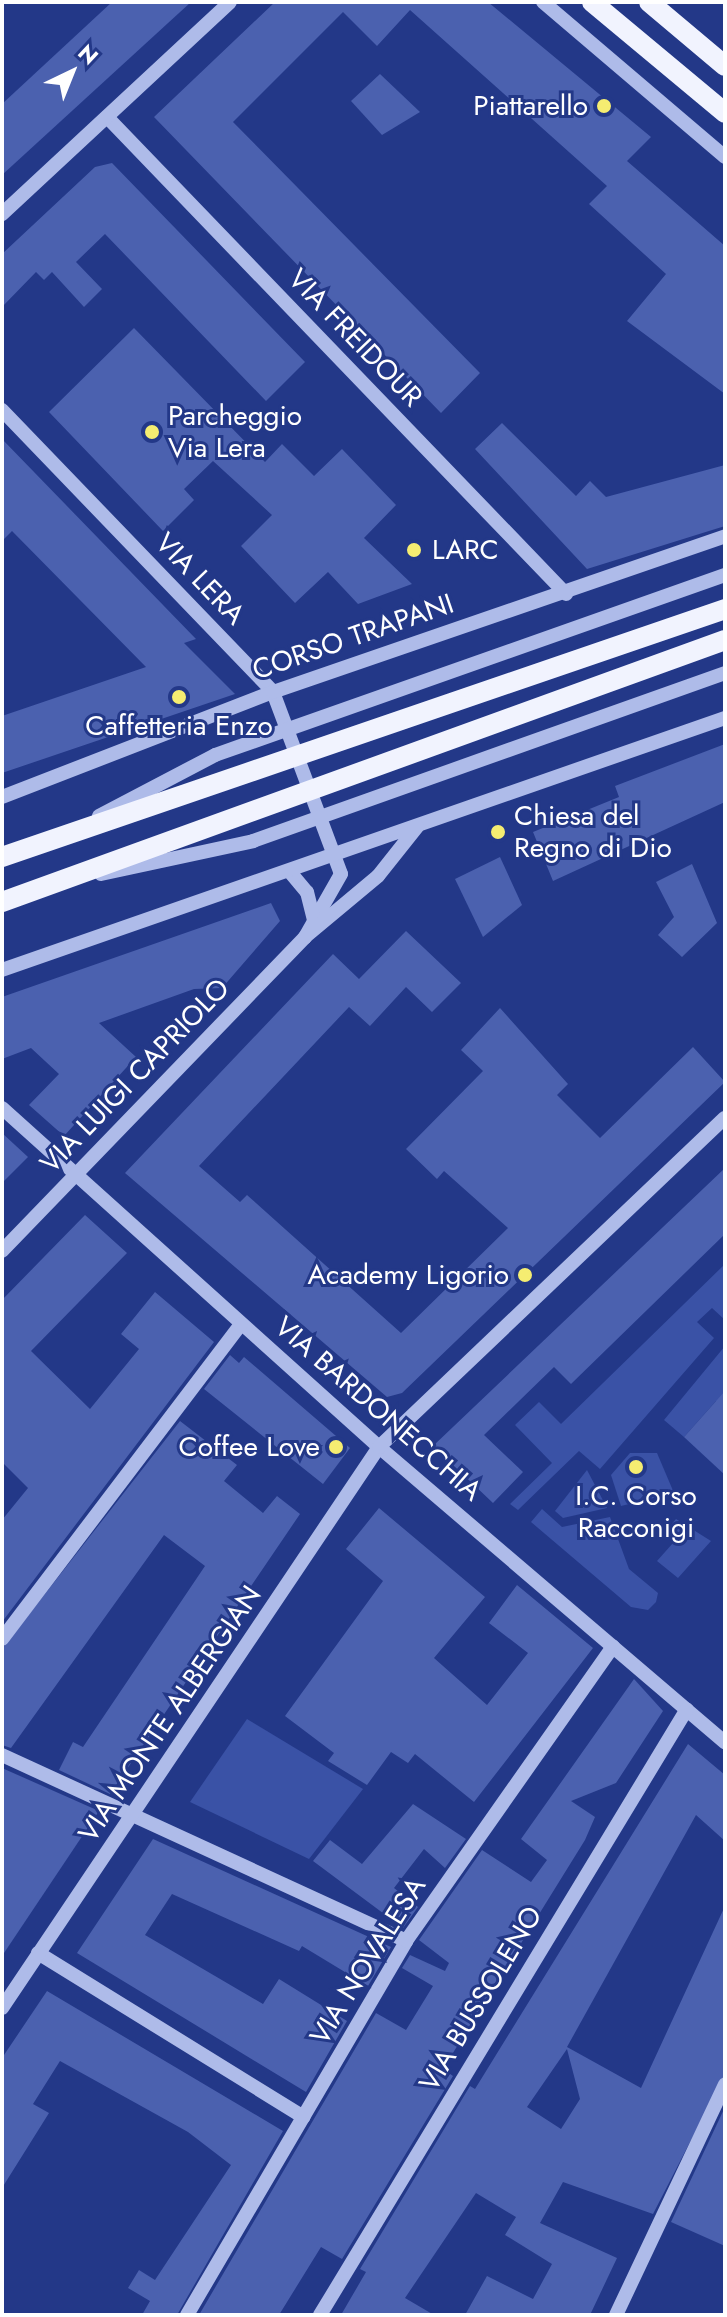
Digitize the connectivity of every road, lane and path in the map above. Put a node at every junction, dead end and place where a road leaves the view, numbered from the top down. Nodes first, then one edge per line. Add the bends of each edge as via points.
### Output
1 (230, 2) edge
2 (543, 2) edge
3 (592, 2) edge
4 (649, 2) edge
5 (725, 66) edge
6 (725, 113) edge
7 (107, 117) junction
8 (725, 157) edge
9 (2, 214) edge
10 (2, 410) edge
11 (725, 536) edge
12 (725, 575) edge
13 (566, 594) junction
14 (725, 609) edge
15 (725, 640) edge
16 (725, 673) edge
17 (273, 692) junction
18 (725, 718) edge
19 (286, 730) junction
20 (297, 760) junction
21 (306, 790) junction
22 (2, 797) edge
23 (316, 818) junction
24 (417, 827) junction
25 (63, 836) junction
26 (338, 854) junction
27 (2, 857) edge
28 (290, 872) junction
29 (61, 882) junction
30 (2, 902) edge
31 (314, 921) junction
32 (305, 937) junction
33 (2, 970) edge
34 (2, 1108) edge
35 (725, 1118) edge
36 (74, 1176) junction
37 (2, 1251) edge
38 (241, 1324) junction
39 (379, 1447) junction
40 (2, 1639) edge
41 (613, 1646) junction
42 (687, 1709) junction
43 (725, 1742) edge
44 (2, 1755) edge
45 (134, 1816) junction
46 (406, 1941) junction
47 (38, 1953) junction
48 (2, 2008) edge
49 (725, 2084) edge
50 (304, 2117) junction
51 (187, 2315) edge
52 (320, 2315) edge
53 (616, 2315) edge

1 - 7 street
2 - 8 street
3 - 6 main road
4 - 5 main road
7 - 9 street
7 - 13 street, VIA FREIDOUR
10 - 17 street, VIA LERA
11 - 13 street, CORSO TRAPANI
12 - 19 street
13 - 17 street, CORSO TRAPANI
14 - 20 main road
15 - 21 main road
16 - 23 street
17 - 19 street, VIA LERA
17 - 22 street, CORSO TRAPANI
18 - 24 street
19 - 20 street, VIA LERA
19 - 25 street via 215,755
20 - 21 street, VIA LERA
20 - 25 main road
21 - 23 street, VIA LERA
21 - 29 main road
23 - 26 street, VIA LERA
23 - 29 street via 253,841
24 - 26 street
24 - 32 street, VIA LUIGI CAPRIOLO via 378,876
25 - 27 main road
26 - 28 street
26 - 31 street, VIA LUIGI CAPRIOLO via 340,879
28 - 31 street via 307,892
28 - 33 street
29 - 30 main road
31 - 32 street, VIA LUIGI CAPRIOLO
32 - 36 street, VIA LUIGI CAPRIOLO
34 - 36 street, VIA BARDONECCHIA
35 - 39 street, VIA MONTE ALBERGIAN
36 - 37 street, VIA LUIGI CAPRIOLO
36 - 38 street, VIA BARDONECCHIA
38 - 39 street, VIA BARDONECCHIA
38 - 40 street
39 - 41 street, VIA BARDONECCHIA
39 - 45 street, VIA MONTE ALBERGIAN
41 - 42 street, VIA BARDONECCHIA
41 - 46 street, VIA NOVALESA
42 - 43 street, VIA BARDONECCHIA
42 - 52 street, VIA BUSSOLENO
44 - 45 street
45 - 46 street
45 - 47 street, VIA MONTE ALBERGIAN
46 - 50 street, VIA NOVALESA
47 - 48 street, VIA MONTE ALBERGIAN
47 - 50 street
49 - 53 street
50 - 51 street, VIA NOVALESA

